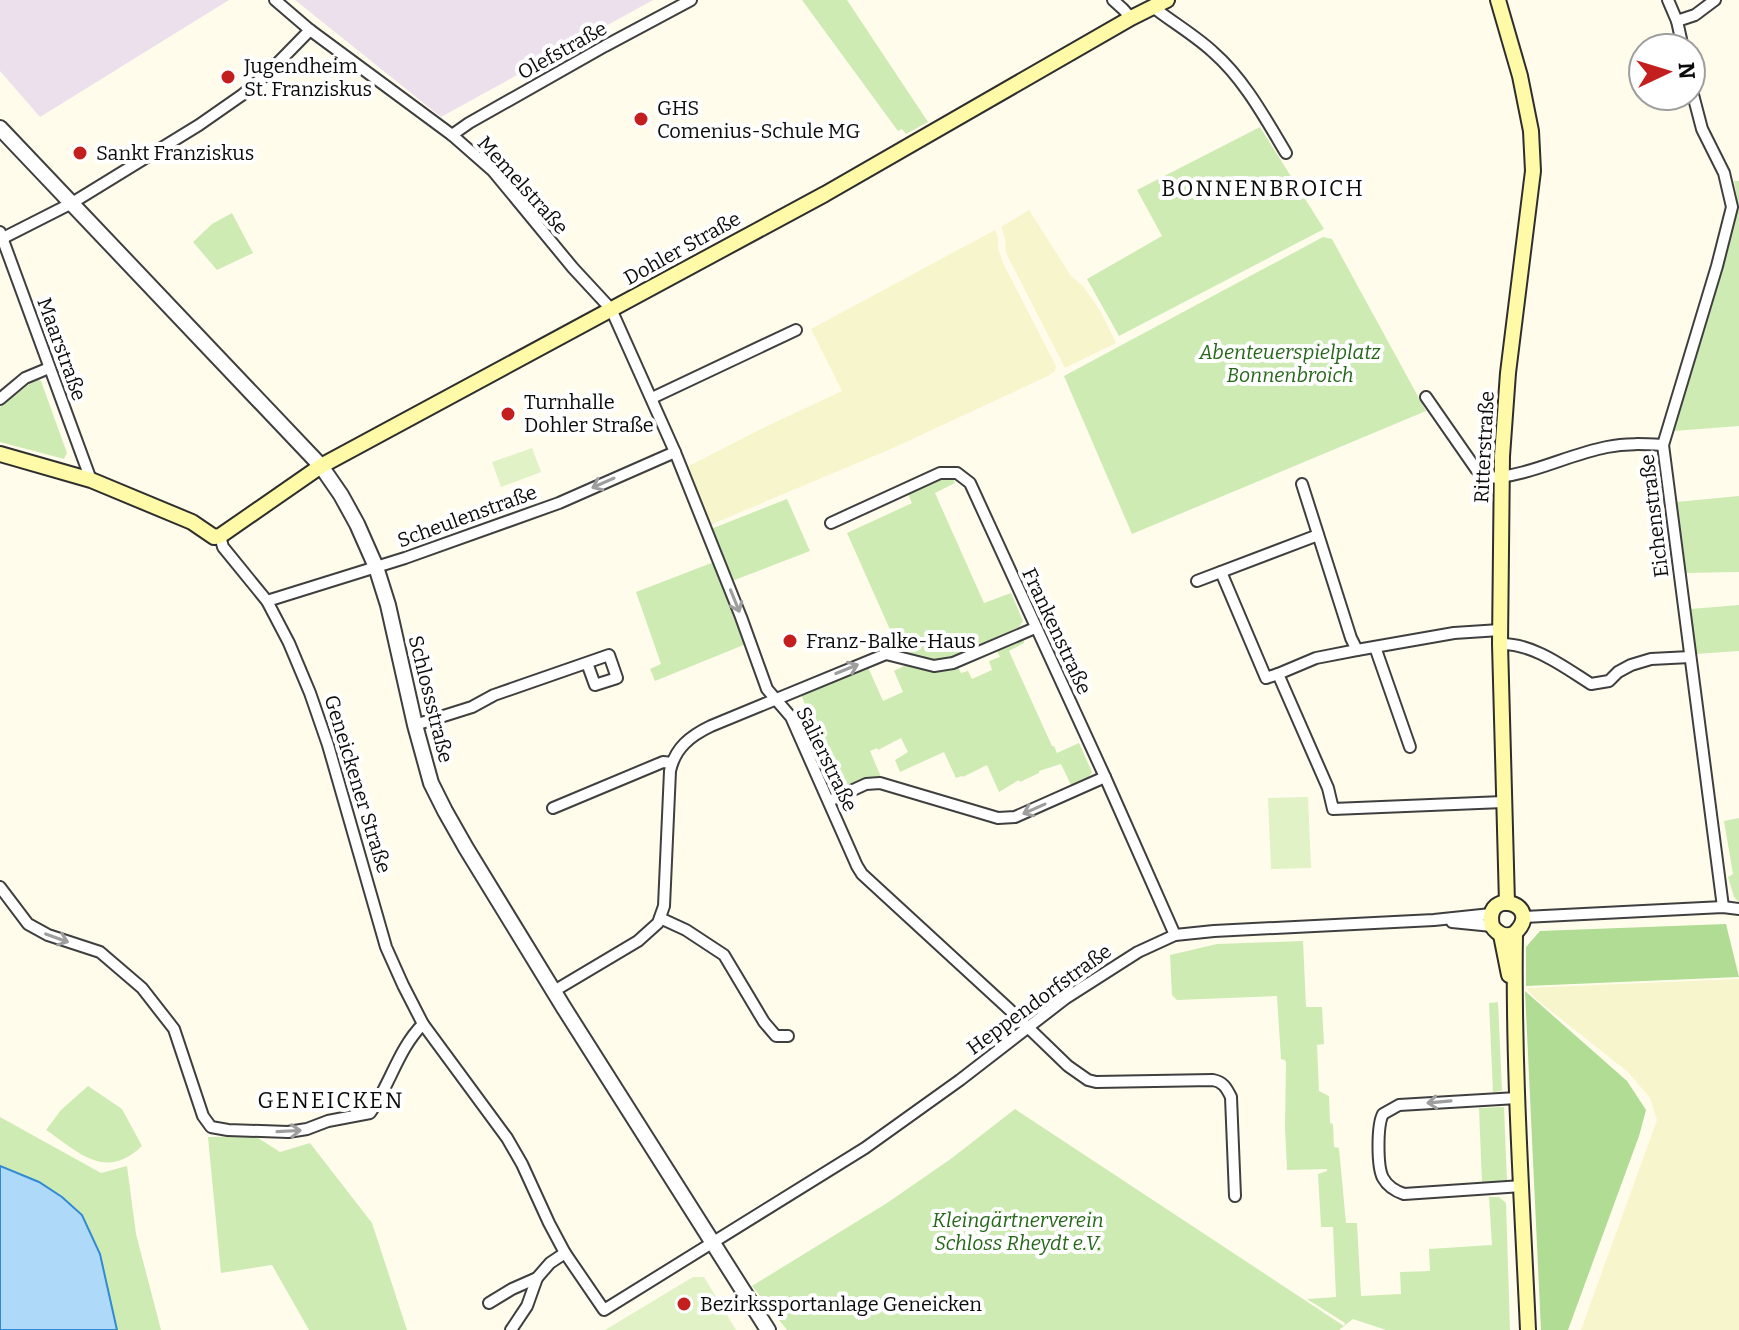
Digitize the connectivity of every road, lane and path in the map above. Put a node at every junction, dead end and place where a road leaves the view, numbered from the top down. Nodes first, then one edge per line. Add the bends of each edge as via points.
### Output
1 (275, 0) edge
2 (691, 0) edge
3 (1113, 0) edge
4 (1167, 0) edge
5 (1498, 0) edge
6 (1668, 0) edge
7 (1715, 0) edge
8 (1153, 7) junction
9 (1131, 18) junction
10 (1677, 21) junction
11 (310, 30) junction
12 (1679, 32) edge
13 (1698, 112) edge
14 (0, 128) edge
15 (452, 135) junction
16 (1286, 153) dead end
17 (72, 203) junction
18 (2, 239) edge
19 (611, 309) junction
20 (796, 330) dead end
21 (49, 368) junction
22 (1426, 397) dead end
23 (652, 398) junction
24 (0, 399) edge
25 (1663, 445) junction
26 (675, 452) junction
27 (0, 454) edge
28 (321, 466) junction
29 (1502, 478) junction
30 (91, 480) junction
31 (1302, 484) dead end
32 (831, 523) dead end
33 (1318, 535) junction
34 (220, 536) junction
35 (376, 567) junction
36 (1221, 572) junction
37 (1197, 581) dead end
38 (267, 601) junction
39 (1035, 628) junction
40 (1500, 637) junction
41 (1375, 647) junction
42 (1357, 650) junction
43 (1690, 657) junction
44 (587, 663) dead end
45 (1278, 674) junction
46 (775, 699) junction
47 (415, 725) junction
48 (1410, 747) dead end
49 (672, 763) junction
50 (1105, 777) junction
51 (829, 801) junction
52 (1503, 802) junction
53 (553, 808) dead end
54 (0, 887) edge
55 (1507, 903) junction
56 (1723, 907) junction
57 (1739, 909) edge
58 (1523, 917) junction
59 (660, 918) junction
60 (1500, 927) junction
61 (1175, 935) junction
62 (554, 991) junction
63 (423, 1024) junction
64 (1028, 1028) junction
65 (788, 1036) dead end
66 (1517, 1098) junction
67 (1522, 1186) junction
68 (1235, 1196) dead end
69 (713, 1244) junction
70 (565, 1253) junction
71 (537, 1278) junction
72 (489, 1303) dead end
73 (511, 1330) edge
74 (768, 1330) edge
75 (1528, 1330) edge

1 - 11 street, Memelstraße
2 - 15 street, Olefstraße
3 - 9 street
4 - 8 main road, Dohler Straße
5 - 29 main road, Ritterstraße via 1520,76 1533,171 1505,406
6 - 10 street
7 - 10 street
8 - 9 main road, Dohler Straße
8 - 16 street via 1236,75
9 - 19 main road, Dohler Straße via 825,194
10 - 12 street
11 - 15 street, Memelstraße
11 - 17 street via 242,95
13 - 25 street, Eichenstraße via 1724,173 1732,207
14 - 17 street, Schlossstraße
15 - 19 street, Memelstraße via 493,171
17 - 18 street
17 - 28 street, Schlossstraße
18 - 21 street, Maarstraße
19 - 23 street, Memelstraße
19 - 28 main road, Dohler Straße
20 - 23 street
21 - 24 street via 25,378
21 - 30 street, Maarstraße
22 - 29 street via 1476,469 1486,478
23 - 26 street, Memelstraße
25 - 29 street via 1604,447
25 - 43 street, Eichenstraße
26 -> 35 street, Scheulenstraße via 559,503
26 -> 46 street, Salierstraße
27 - 30 main road
28 - 34 main road, Dohler Straße
28 - 35 street, Schlossstraße
29 - 40 main road, Ritterstraße
30 - 34 main road
31 - 33 street
32 - 39 street, Frankenstraße via 940,473 957,473 970,483
33 - 36 street
33 - 42 street
34 - 38 street, Geneickener Straße via 223,547
35 - 38 street, Scheulenstraße
35 - 47 street, Schlossstraße
36 - 37 street
36 - 45 street via 1266,678
38 - 63 street, Geneickener Straße via 310,693 386,947
46 -> 39 street via 886,654 934,666 953,663
39 - 50 street, Frankenstraße
40 - 41 street via 1454,633
40 - 43 street via 1552,659 1591,684 1609,681 1651,659
40 - 52 main road, Ritterstraße
41 - 42 street
41 - 48 street
42 - 45 street via 1316,658
43 - 56 street, Eichenstraße
44 - 47 street
45 - 52 street via 1333,809
46 - 49 street via 700,731 685,742
46 - 51 street, Salierstraße via 791,717
47 - 62 street, Schlossstraße via 445,811
49 - 53 street via 663,762
49 - 59 street
50 -> 51 street via 1015,817 998,818 880,783
50 - 61 street, Frankenstraße
51 - 64 street, Salierstraße via 862,874
52 - 55 main road, Ritterstraße
54 -> 63 street via 28,924 100,952 142,988 174,1029 211,1127 288,1132 370,1113 411,1036
55 - 58 main road via 1518,907
55 - 60 main road via 1495,908
56 - 57 street
56 - 58 street
58 - 60 main road via 1522,927
59 - 62 street via 638,941
59 - 65 street via 724,955 764,1022 776,1036
60 - 61 street, Heppendorfstraße via 1434,920
60 - 66 main road via 1514,998
61 - 64 street, Heppendorfstraße via 1111,968
62 - 69 street, Schlossstraße
63 - 70 street, Geneickener Straße via 507,1138
64 - 68 street, Salierstraße via 1088,1080 1221,1082 1231,1097
64 - 69 street, Heppendorfstraße via 865,1148
66 - 67 main road
66 -> 67 street via 1399,1105 1383,1114 1381,1175 1404,1194
67 - 75 main road
69 - 70 street, Geneickener Straße via 604,1310
69 - 74 street, Schlossstraße
70 - 71 street
71 - 72 street
71 - 73 street

